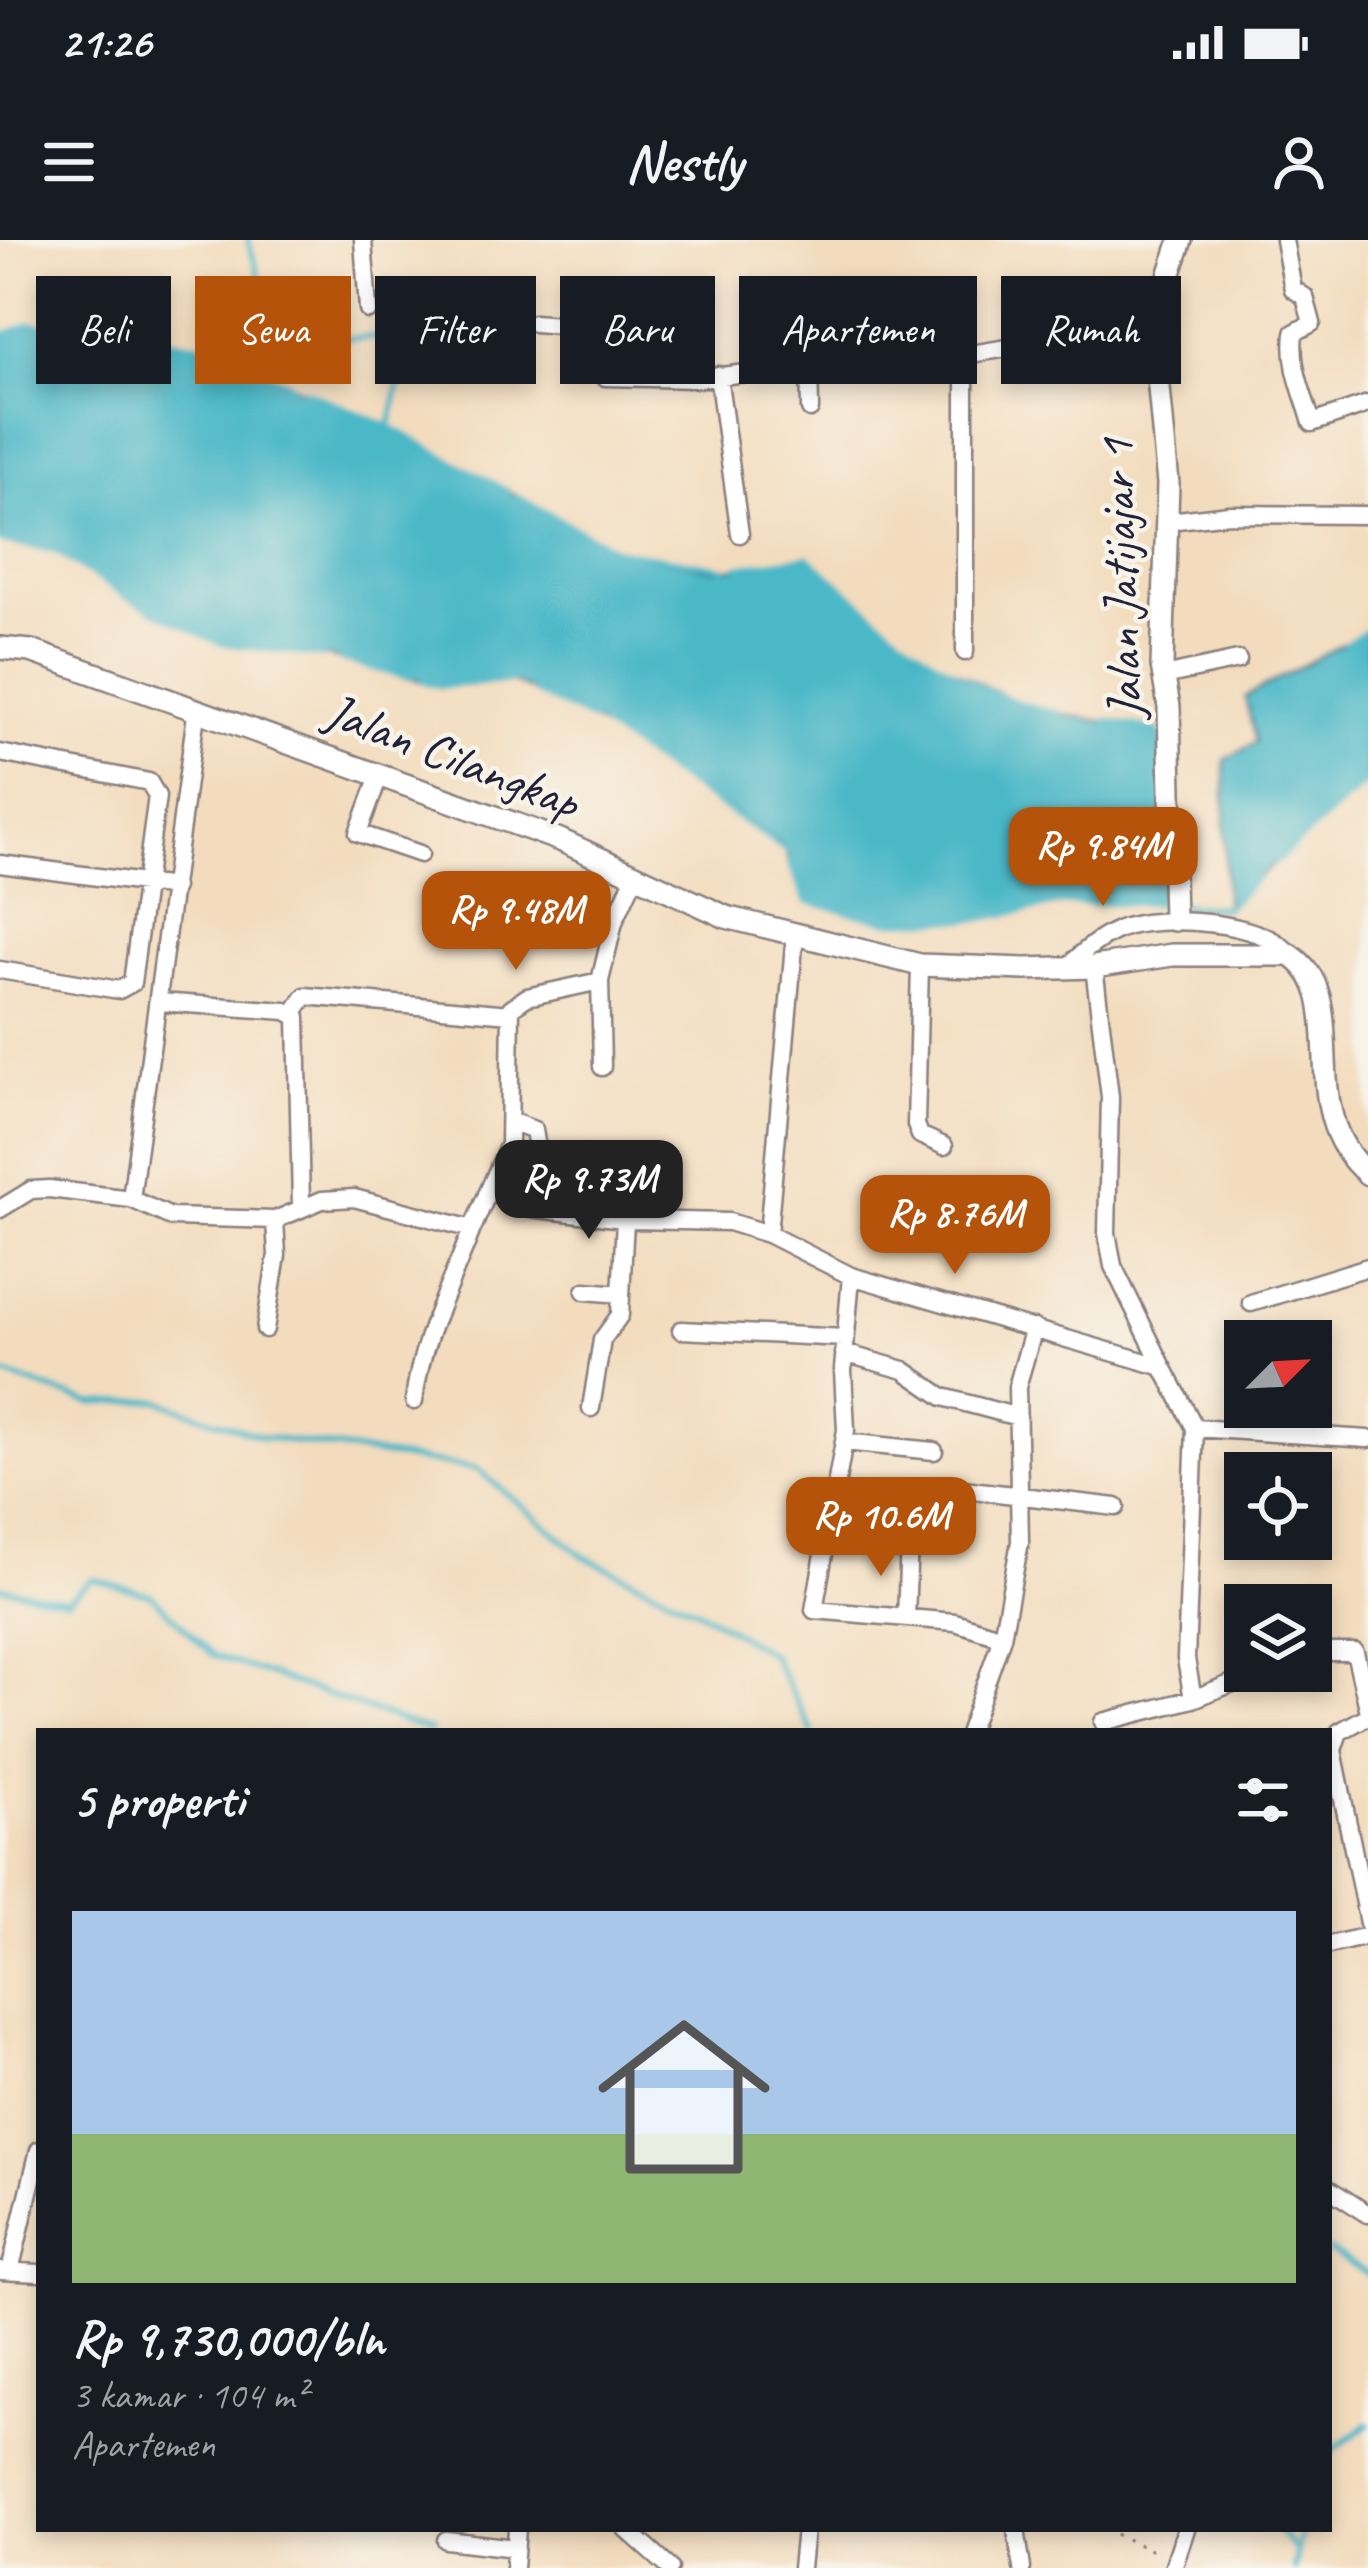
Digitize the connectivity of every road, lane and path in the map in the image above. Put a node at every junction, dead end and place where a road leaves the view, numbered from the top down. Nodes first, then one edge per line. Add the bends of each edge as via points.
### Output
1 (363, 240) edge
2 (1181, 240) edge
3 (1284, 240) edge
4 (1169, 276) edge
5 (368, 310) dead end
6 (536, 322) edge
7 (739, 372) edge
8 (718, 375) junction
9 (809, 384) edge
10 (965, 384) edge
11 (1158, 384) edge
12 (1368, 404) edge
13 (810, 409) dead end
14 (1368, 515) edge
15 (1169, 521) junction
16 (740, 534) dead end
17 (0, 648) edge
18 (965, 652) dead end
19 (1238, 660) dead end
20 (1164, 676) junction
21 (196, 714) junction
22 (0, 753) edge
23 (380, 774) junction
24 (420, 854) dead end
25 (0, 864) edge
26 (634, 878) junction
27 (144, 881) junction
28 (174, 887) junction
29 (1174, 908) junction
30 (794, 934) junction
31 (1294, 958) junction
32 (920, 965) junction
33 (1094, 967) junction
34 (1066, 968) junction
35 (0, 970) edge
36 (600, 982) junction
37 (159, 1002) junction
38 (293, 1014) junction
39 (510, 1014) junction
40 (602, 1066) dead end
41 (513, 1122) junction
42 (944, 1147) dead end
43 (1368, 1174) edge
44 (131, 1199) junction
45 (301, 1207) junction
46 (0, 1209) edge
47 (274, 1220) junction
48 (625, 1220) junction
49 (472, 1228) junction
50 (768, 1234) junction
51 (1368, 1267) edge
52 (851, 1276) junction
53 (585, 1291) dead end
54 (621, 1294) junction
55 (1251, 1303) dead end
56 (1034, 1328) junction
57 (265, 1329) dead end
58 (681, 1330) dead end
59 (845, 1346) junction
60 (1163, 1367) junction
61 (414, 1401) dead end
62 (591, 1408) dead end
63 (1018, 1417) junction
64 (1196, 1428) junction
65 (1368, 1439) edge
66 (844, 1442) junction
67 (934, 1451) dead end
68 (954, 1488) dead end
69 (1021, 1492) junction
70 (1116, 1507) dead end
71 (909, 1541) dead end
72 (906, 1618) junction
73 (1002, 1637) junction
74 (1332, 1652) edge
75 (1224, 1686) edge
76 (1192, 1699) junction
77 (1368, 1712) edge
78 (1103, 1722) dead end
79 (970, 1728) edge
80 (1368, 1924) edge
81 (1368, 1936) edge
82 (1332, 1944) edge
83 (36, 2161) edge
84 (1332, 2191) edge
85 (1368, 2214) edge
86 (5, 2271) edge
87 (36, 2273) edge
88 (629, 2532) edge
89 (805, 2532) edge
90 (1016, 2532) edge
91 (1111, 2532) edge
92 (1185, 2532) edge
93 (516, 2539) edge
94 (446, 2540) dead end
95 (1174, 2565) edge
96 (514, 2568) edge
97 (670, 2568) edge
98 (801, 2568) edge
99 (1022, 2568) edge

1 - 5 street
2 - 4 street, Jalan Jatijajar 1
3 - 12 street via 1293,289 1305,297 1312,323 1294,333 1293,344 1311,422
6 - 8 street via 606,329 605,376
7 - 8 street
8 - 16 street
9 - 13 street
10 - 18 street
11 - 15 street, Jalan Jatijajar 1
14 - 15 street
15 - 20 street, Jalan Jatijajar 1
17 - 21 street, Jalan Cilangkap via 31,651
19 - 20 street
20 - 29 street, Jalan Jatijajar 1
21 - 23 street, Jalan Cilangkap
21 - 28 street
22 - 27 street via 153,784
23 - 24 street via 358,833
23 - 26 street, Jalan Cilangkap via 560,839
25 - 27 street
26 - 30 street, Jalan Cilangkap via 726,917
26 - 36 street
27 - 28 street
27 - 35 street via 136,975 126,987
28 - 37 street
29 - 31 street via 1274,938
29 - 34 street via 1119,930
30 - 32 street, Jalan Cilangkap
30 - 50 street
31 - 33 street, Jalan Cilangkap via 1172,955
31 - 43 street via 1313,980 1323,1019 1331,1127 1344,1154
32 - 34 street, Jalan Cilangkap
32 - 42 street via 916,1125
33 - 34 street, Jalan Cilangkap
33 - 60 street via 1110,1096 1107,1233 1113,1266
36 - 39 street via 527,997
36 - 40 street
37 - 38 street
37 - 44 street
38 - 39 street via 305,996
38 - 45 street via 300,1023
39 - 41 street
41 - 48 street via 539,1141 529,1208
41 - 49 street
44 - 46 street via 31,1190
44 - 47 street via 171,1217
45 - 47 street
45 - 49 street via 354,1198
47 - 57 street
48 - 50 street via 729,1222
48 - 54 street
49 - 61 street via 442,1291
50 - 52 street
51 - 55 street
52 - 56 street
52 - 59 street
53 - 54 street
54 - 62 street via 620,1315 602,1340
56 - 60 street
56 - 63 street via 1016,1387
58 - 59 street
59 - 63 street via 943,1397
59 - 66 street
60 - 64 street
63 - 69 street
64 - 65 street
64 - 76 street via 1186,1659
66 - 67 street
66 - 72 street via 814,1610
68 - 69 street
69 - 70 street
69 - 73 street
71 - 72 street
72 - 73 street
73 - 79 street
74 - 77 street via 1354,1651
75 - 76 street
76 - 78 street
77 - 80 street via 1339,1732 1333,1750
81 - 82 street
83 - 86 street
84 - 85 street
86 - 87 street
88 - 97 street
89 - 98 street
90 - 99 street
91 - 95 path
92 - 95 street
93 - 94 street
93 - 96 street

